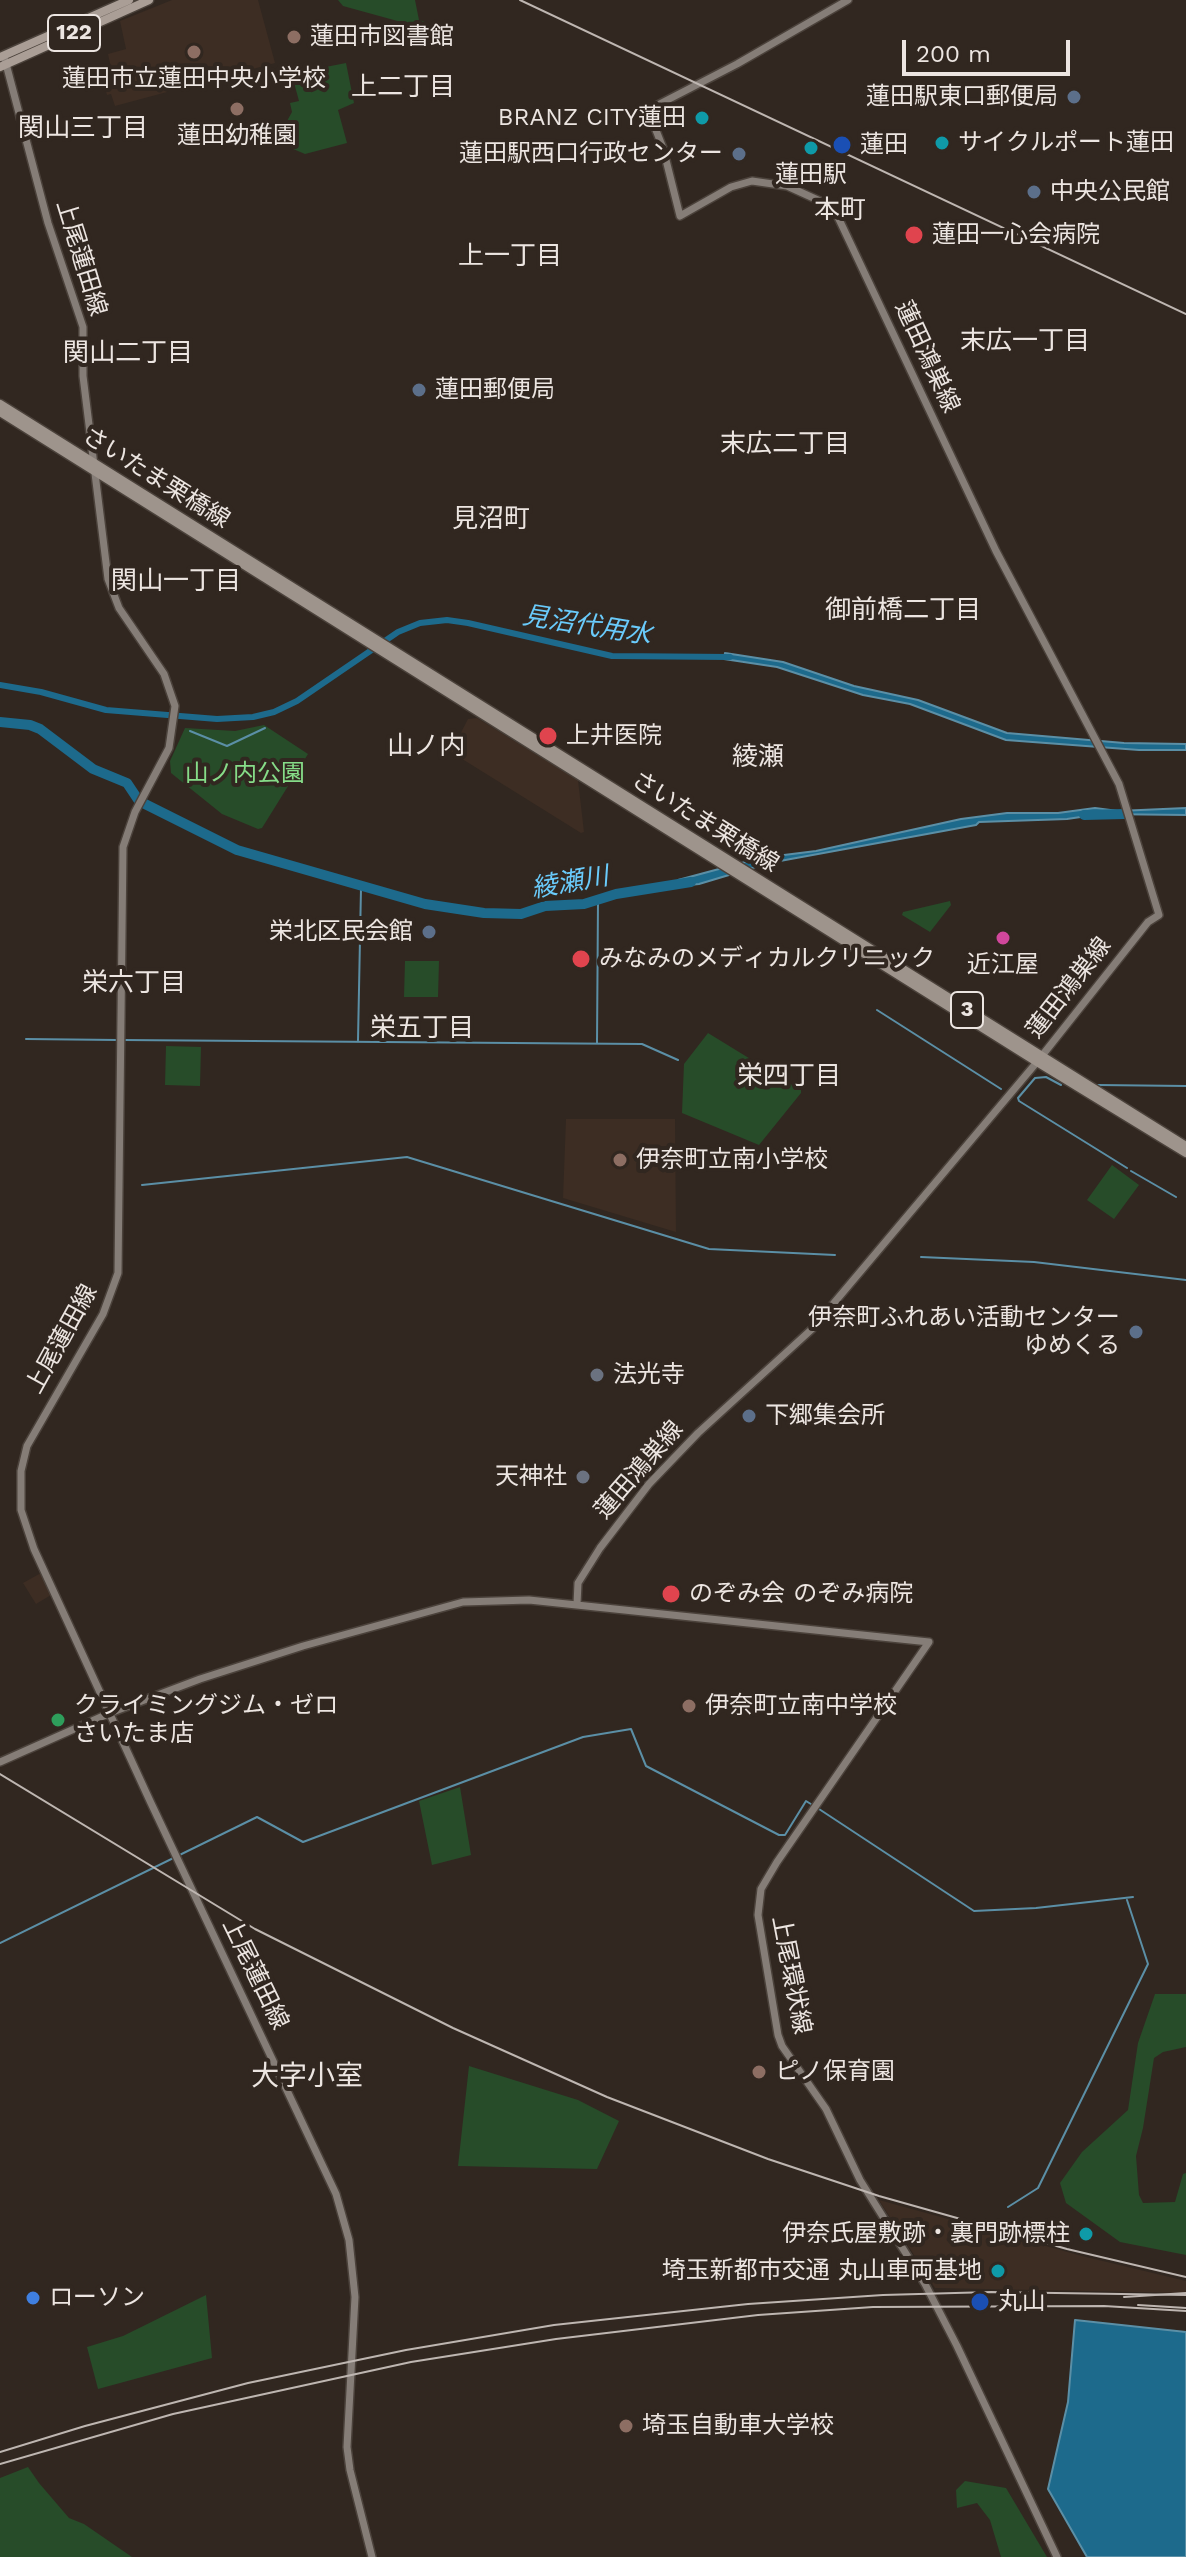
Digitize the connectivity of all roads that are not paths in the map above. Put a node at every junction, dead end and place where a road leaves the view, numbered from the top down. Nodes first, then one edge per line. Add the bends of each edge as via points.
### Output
1 (129, 0) edge
2 (149, 0) edge
3 (848, 0) edge
4 (2, 61) edge
5 (0, 404) edge
6 (0, 412) edge
7 (95, 467) junction
8 (1039, 1059) junction
9 (1186, 1146) edge
10 (1186, 1153) edge
11 (577, 1604) junction
12 (110, 1713) junction
13 (0, 1762) edge
14 (372, 2557) edge
15 (1057, 2557) edge

1 - 4 highway, 122
2 - 4 highway, 122
3 - 8 main road, 蓮田鴻巣線 via 648,110 680,216 752,181 787,186 837,215 996,551 1127,806 1159,915
4 - 7 main road, 上尾蓮田線 via 83,327 83,376
5 - 7 main road, さいたま栗橋線 / 3
6 - 7 main road, さいたま栗橋線 / 3
7 - 8 main road, さいたま栗橋線 / 3
7 - 12 main road, 上尾蓮田線 via 112,594 164,674 173,696 174,723 169,748 123,847 118,1273 103,1314 31,1437 20,1486 28,1533
8 - 9 main road, さいたま栗橋線 / 3
8 - 10 main road, さいたま栗橋線 / 3
8 - 11 main road, 蓮田鴻巣線 via 812,1329 649,1484 578,1583
11 - 12 main road via 498,1599 431,1609 200,1679
11 - 15 main road, 上尾環状線 via 929,1642 777,1862 761,1889 758,1915 782,2046 826,2109 860,2180 941,2313
12 - 13 main road
12 - 14 main road, 上尾蓮田線 via 327,2171 342,2214 355,2297 347,2447

